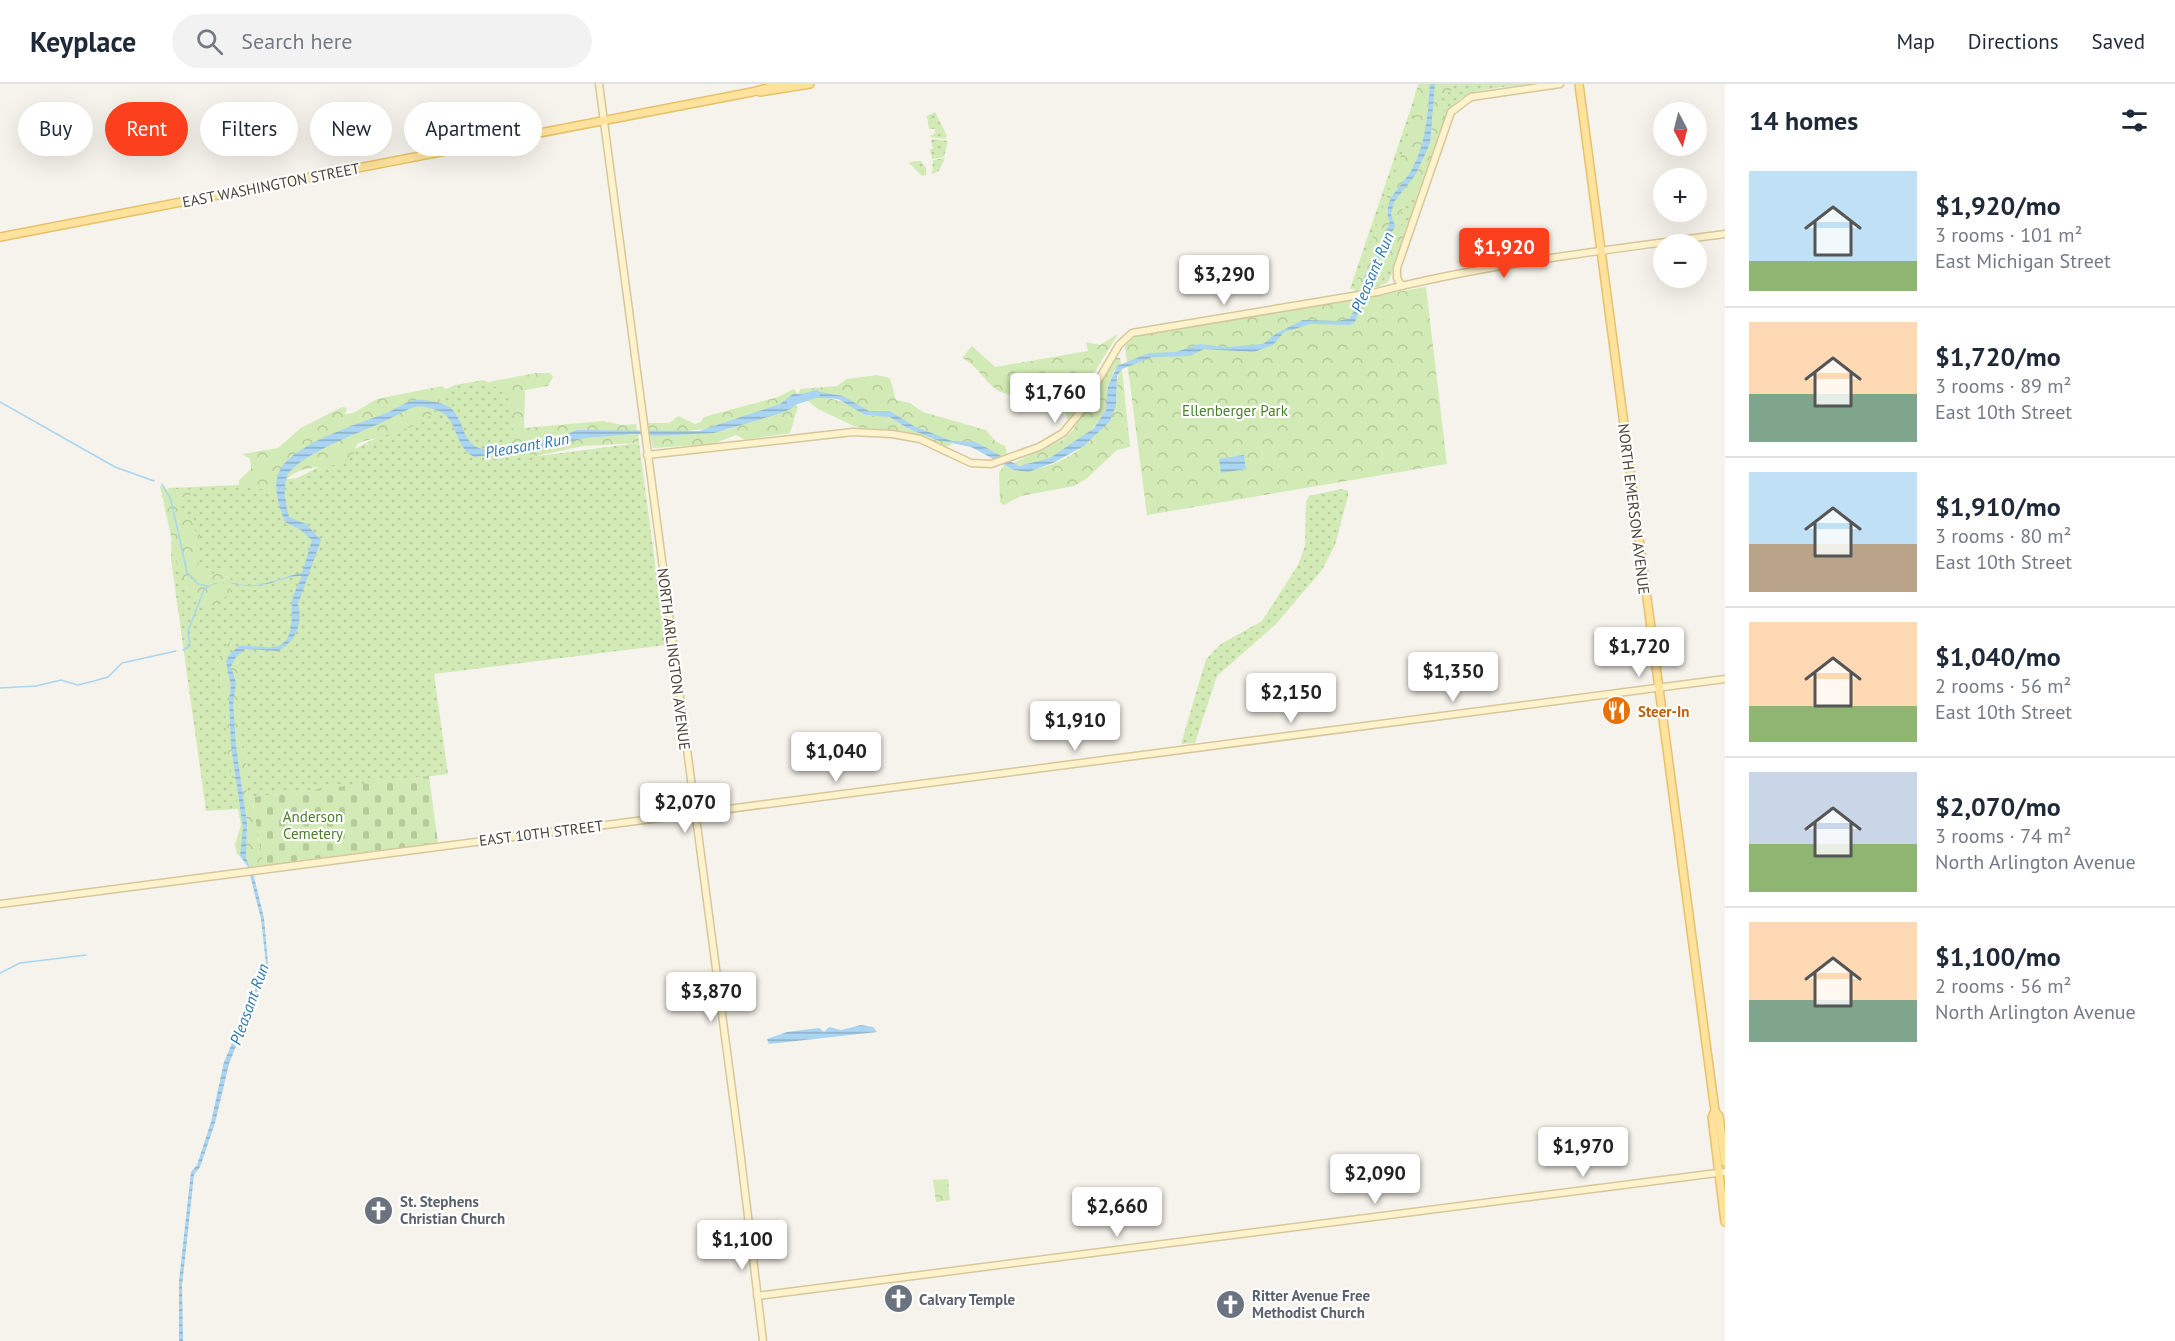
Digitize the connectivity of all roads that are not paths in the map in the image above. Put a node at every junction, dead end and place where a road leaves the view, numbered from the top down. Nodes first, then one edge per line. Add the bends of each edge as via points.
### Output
1 (599, 84) edge
2 (782, 84) edge
3 (810, 84) edge
4 (1560, 84) edge
5 (1579, 84) edge
6 (755, 92) junction
7 (603, 120) junction
8 (1725, 234) edge
9 (0, 237) edge
10 (1601, 251) junction
11 (1401, 285) junction
12 (647, 454) junction
13 (1725, 679) edge
14 (1659, 688) junction
15 (694, 813) junction
16 (0, 904) edge
17 (1715, 1112) junction
18 (1725, 1162) edge
19 (1722, 1172) edge
20 (1725, 1222) edge
21 (757, 1296) junction
22 (763, 1341) edge

1 - 7 main road, NORTH ARLINGTON AVENUE
2 - 6 main road, EAST WASHINGTON STREET
3 - 6 main road, EAST WASHINGTON STREET
4 - 11 main road via 1468,98 1451,112 1397,268
5 - 10 main road, NORTH EMERSON AVENUE
6 - 7 main road, EAST WASHINGTON STREET
7 - 9 main road, EAST WASHINGTON STREET
7 - 12 main road, NORTH ARLINGTON AVENUE
8 - 10 main road
10 - 11 main road
10 - 14 main road, NORTH EMERSON AVENUE
11 - 12 main road via 1129,334 1063,433 991,464 971,463 920,439 853,432
12 - 15 main road, NORTH ARLINGTON AVENUE
13 - 14 main road, EAST 10TH STREET
14 - 15 main road, EAST 10TH STREET
14 - 17 main road, NORTH EMERSON AVENUE
15 - 16 main road, EAST 10TH STREET
15 - 21 main road, NORTH ARLINGTON AVENUE
17 - 18 main road, NORTH EMERSON AVENUE via 1719,1116
17 - 19 main road, NORTH EMERSON AVENUE via 1712,1117
19 - 20 main road, NORTH EMERSON AVENUE
19 - 21 main road
21 - 22 main road, NORTH ARLINGTON AVENUE

